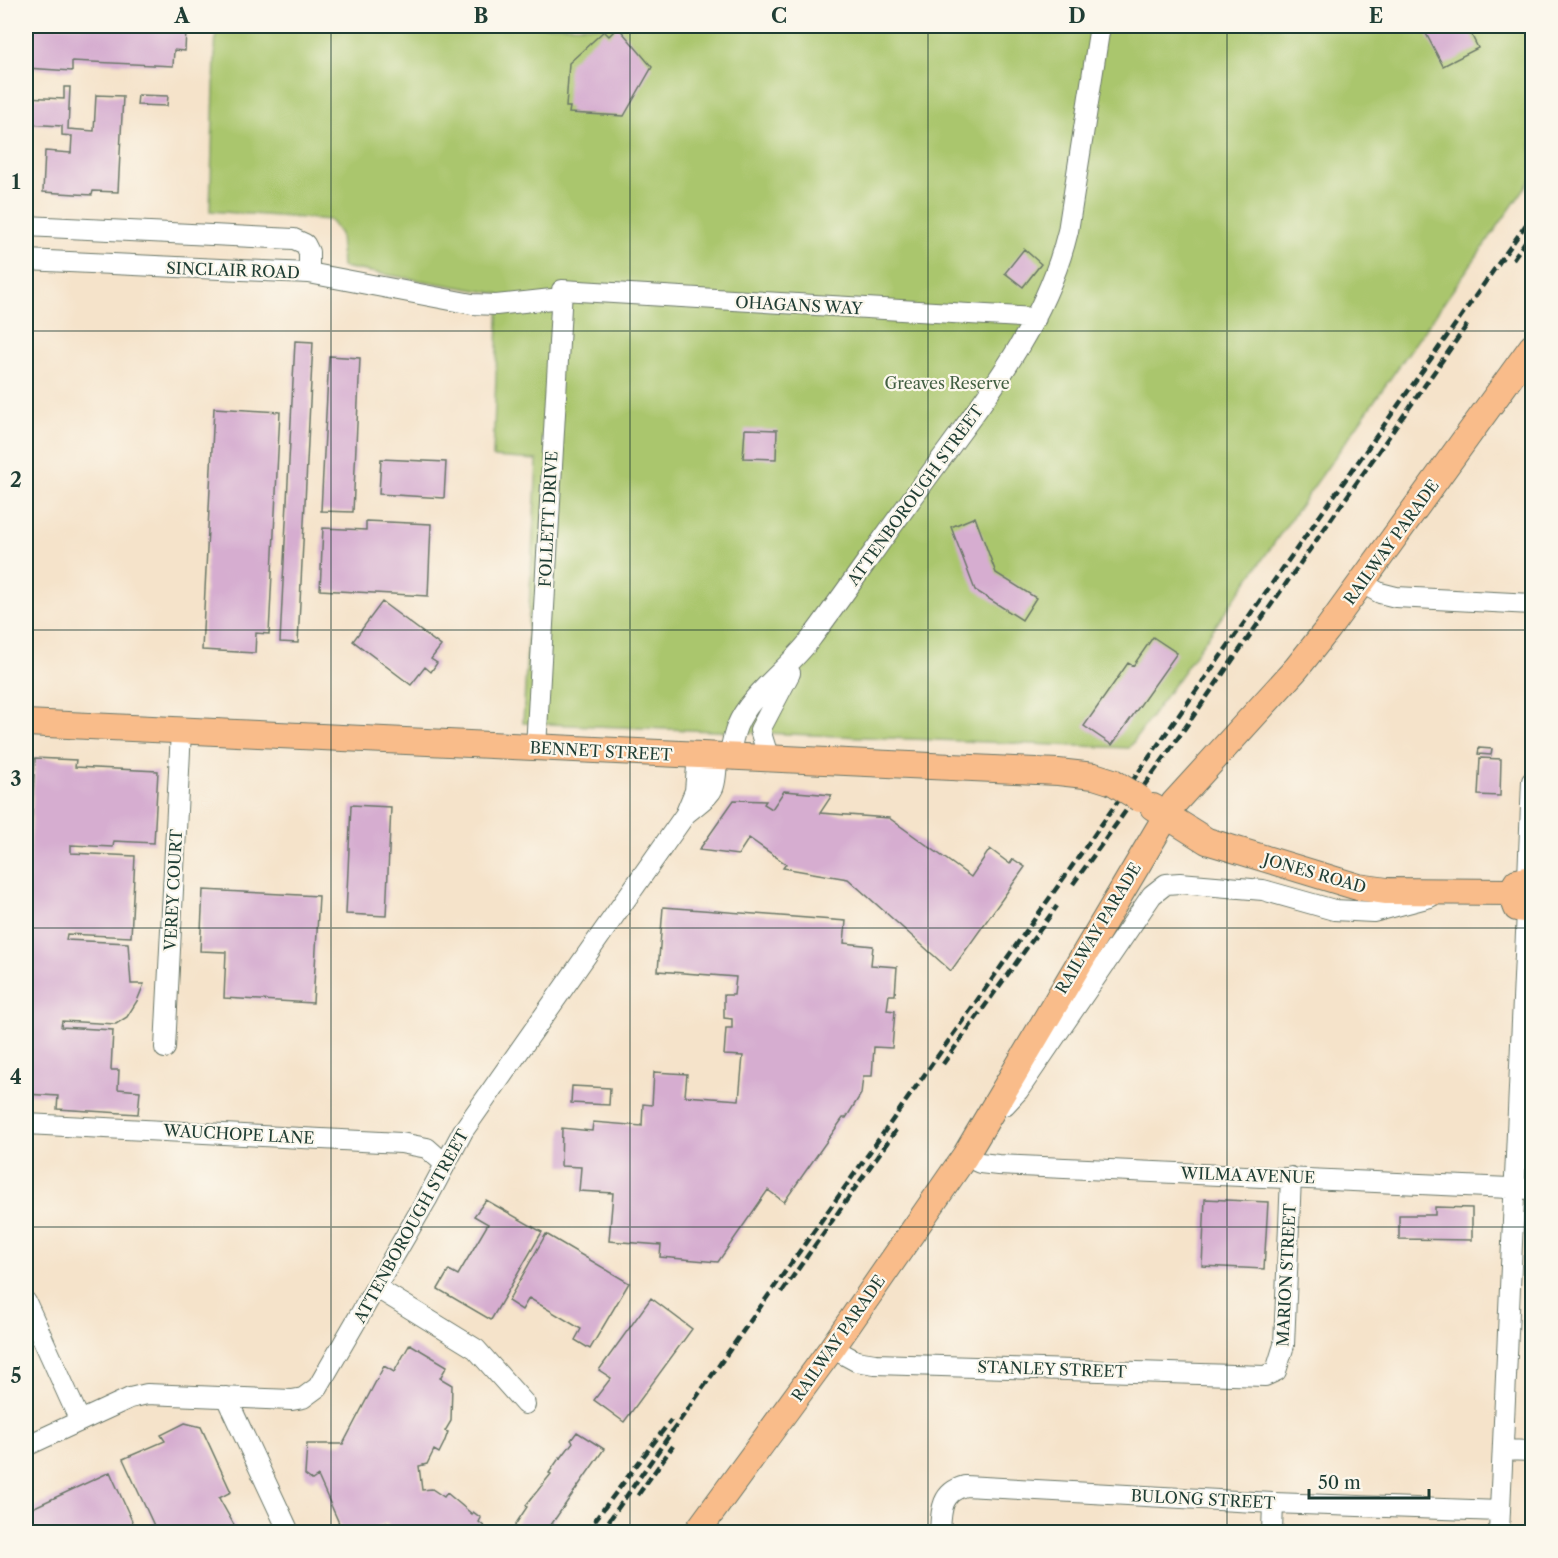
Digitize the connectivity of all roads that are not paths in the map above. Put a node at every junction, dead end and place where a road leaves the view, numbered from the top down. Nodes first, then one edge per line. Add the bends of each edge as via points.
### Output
1 (1100, 26) edge
2 (26, 226) edge
3 (26, 260) edge
4 (309, 273) junction
5 (561, 294) junction
6 (1036, 318) junction
7 (1533, 347) edge
8 (1362, 583) junction
9 (1533, 604) edge
10 (802, 650) junction
11 (26, 723) edge
12 (181, 731) junction
13 (536, 748) junction
14 (715, 756) junction
15 (769, 759) junction
16 (1533, 781) edge
17 (1165, 816) junction
18 (1447, 892) junction
19 (1526, 894) edge
20 (165, 1048) dead end
21 (26, 1124) edge
22 (970, 1147) junction
23 (445, 1164) junction
24 (1291, 1177) junction
25 (1524, 1189) edge
26 (376, 1288) junction
27 (26, 1302) edge
28 (832, 1348) junction
29 (1276, 1371) joint
30 (226, 1397) junction
31 (525, 1404) dead end
32 (80, 1420) junction
33 (26, 1446) edge
34 (1503, 1450) junction
35 (1533, 1451) edge
36 (1273, 1503) junction
37 (1500, 1511) junction
38 (289, 1533) edge
39 (697, 1533) edge
40 (940, 1533) edge
41 (1272, 1533) edge
42 (1499, 1533) edge

1 - 6 street, ATTENBOROUGH STREET via 1068,231 1053,281
2 - 4 street, SINCLAIR ROAD via 297,240 309,249
3 - 4 street, SINCLAIR ROAD
4 - 5 street, OHAGANS WAY via 472,304 496,305
5 - 6 street, OHAGANS WAY
5 - 13 street, FOLLETT DRIVE
6 - 10 street, ATTENBOROUGH STREET via 995,384
7 - 8 main road, RAILWAY PARADE
8 - 9 street via 1396,597
8 - 17 main road, RAILWAY PARADE via 1296,669 1193,780
10 - 14 street, ATTENBOROUGH STREET via 740,719
10 - 15 street, ATTENBOROUGH STREET via 760,729
11 - 12 main road, BENNET STREET
12 - 13 main road, BENNET STREET
12 - 20 street, VEREY COURT
13 - 14 main road, BENNET STREET
14 - 15 main road, BENNET STREET
14 - 23 street, ATTENBOROUGH STREET via 714,790 685,815 463,1131
15 - 17 main road, BENNET STREET, bridge via 1094,776 1113,782
16 - 19 street
17 - 18 main road, JONES ROAD via 1207,841 1354,886
17 - 22 main road, RAILWAY PARADE
18 - 19 main road, JONES ROAD
18 - 22 street via 1373,912 1334,910 1260,890 1163,885 1152,895 1018,1091
19 - 25 street
21 - 23 street, WAUCHOPE LANE via 401,1143 427,1148
22 - 24 street, WILMA AVENUE via 991,1165
22 - 28 main road, RAILWAY PARADE
23 - 26 street, ATTENBOROUGH STREET
24 - 25 street, WILMA AVENUE
24 - 29 street, MARION STREET via 1284,1345
25 - 34 street
26 - 30 street, ATTENBOROUGH STREET via 314,1391 292,1400
26 - 31 street via 476,1349
27 - 32 street
28 - 29 street, STANLEY STREET via 856,1361 875,1364 1265,1376
28 - 39 main road, RAILWAY PARADE
30 - 32 street, ATTENBOROUGH STREET via 147,1394
30 - 38 street
32 - 33 street, ATTENBOROUGH STREET
34 - 35 street
34 - 37 street
36 - 37 street, BULONG STREET
36 - 40 street, BULONG STREET via 965,1486 954,1489 943,1503
36 - 41 street
37 - 42 street

